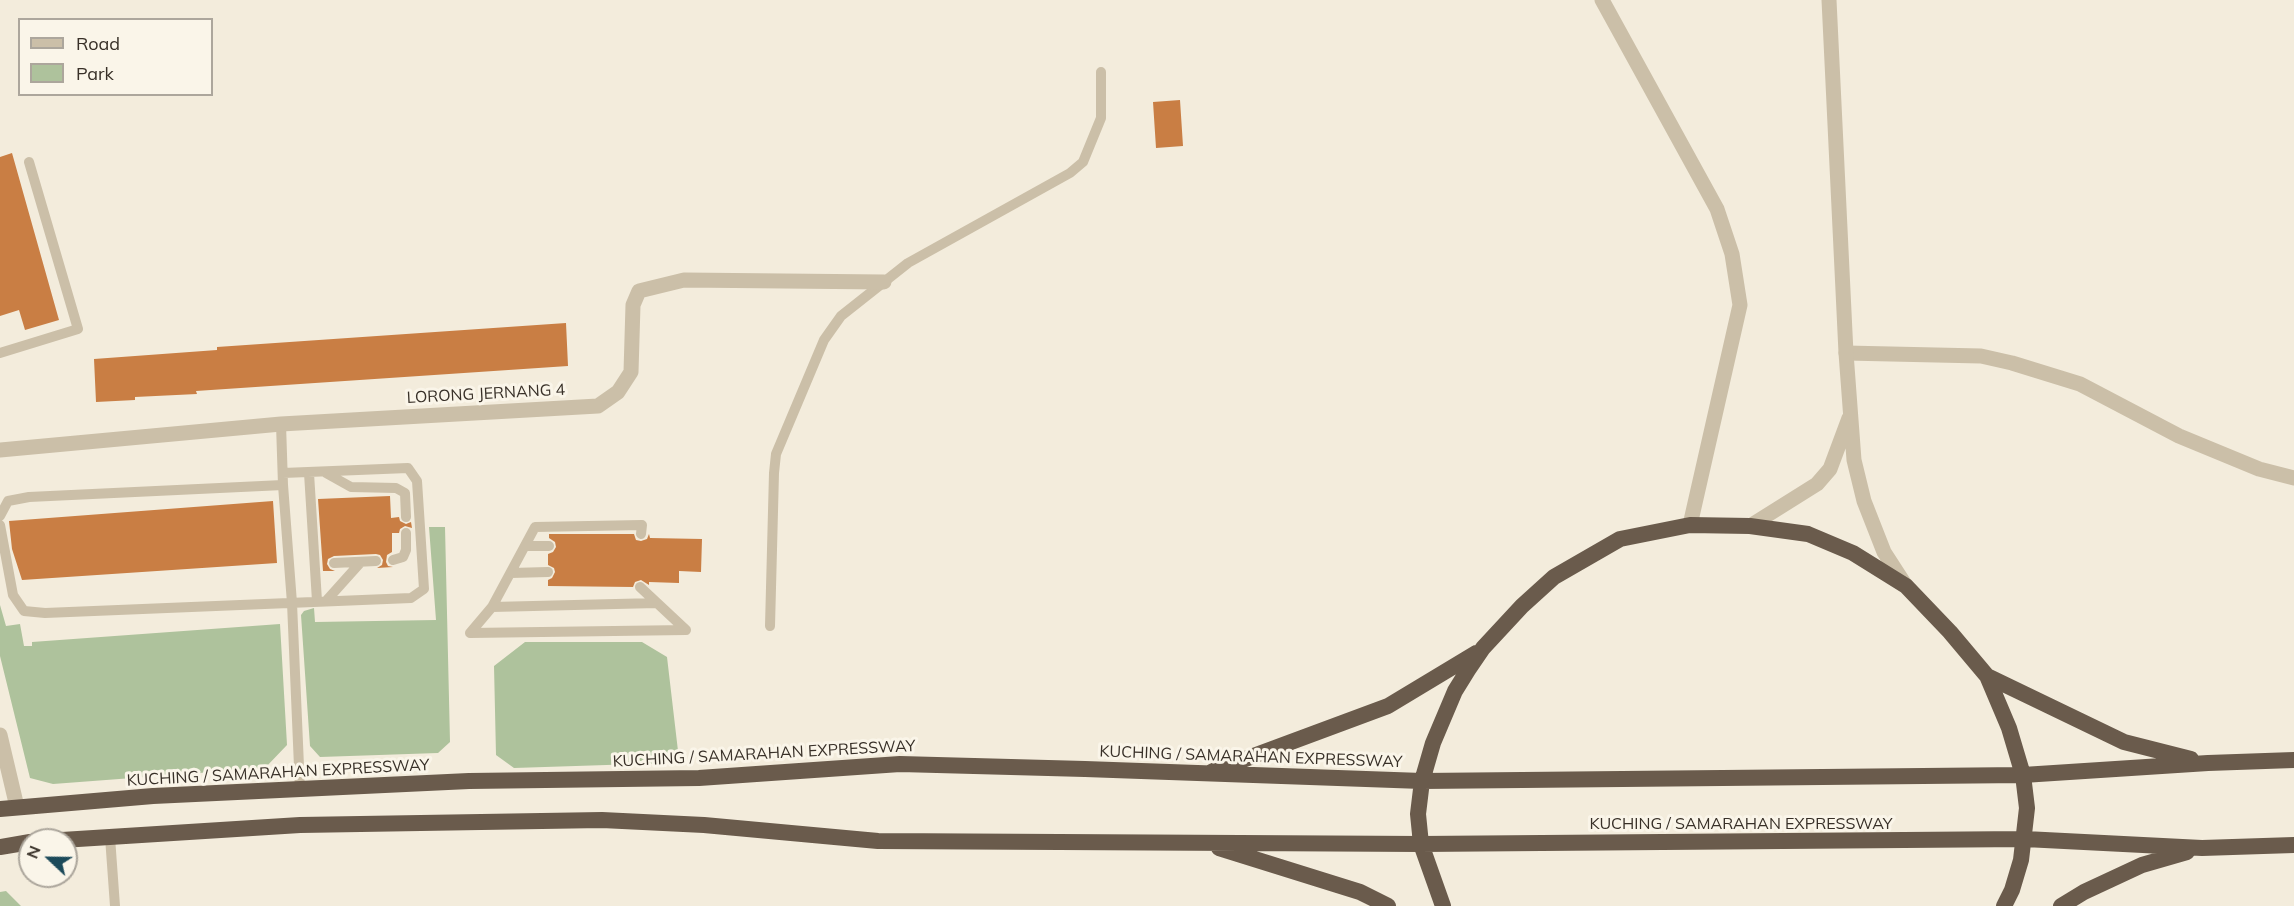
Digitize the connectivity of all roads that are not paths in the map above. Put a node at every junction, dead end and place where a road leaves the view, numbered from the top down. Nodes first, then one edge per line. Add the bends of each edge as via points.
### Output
1 (1602, 0) edge
2 (1829, 0) edge
3 (1101, 72) dead end
4 (29, 162) dead end
5 (884, 282) junction
6 (0, 353) edge
7 (1846, 353) junction
8 (1851, 412) junction
9 (281, 424) junction
10 (0, 450) edge
11 (283, 473) junction
12 (309, 473) junction
13 (325, 473) junction
14 (2294, 478) edge
15 (283, 485) junction
16 (0, 516) edge
17 (406, 517) dead end
18 (0, 525) edge
19 (1690, 525) junction
20 (1750, 526) junction
21 (406, 533) dead end
22 (641, 534) dead end
23 (525, 546) junction
24 (549, 546) dead end
25 (393, 560) dead end
26 (376, 561) dead end
27 (361, 562) junction
28 (334, 563) dead end
29 (548, 572) dead end
30 (511, 573) junction
31 (1906, 586) junction
32 (640, 587) dead end
33 (322, 601) junction
34 (292, 603) junction
35 (657, 603) junction
36 (492, 607) junction
37 (770, 626) dead end
38 (1483, 648) junction
39 (1987, 676) junction
40 (0, 735) edge
41 (2294, 760) edge
42 (2208, 763) junction
43 (1204, 774) junction
44 (2023, 775) junction
45 (1422, 781) junction
46 (300, 790) junction
47 (8, 808) edge
48 (110, 837) junction
49 (78, 839) edge
50 (2025, 839) junction
51 (1202, 843) junction
52 (18, 844) edge
53 (1421, 844) junction
54 (2294, 845) edge
55 (0, 847) edge
56 (2202, 848) junction
57 (115, 906) edge
58 (1388, 906) edge
59 (1443, 906) edge
60 (2004, 906) edge
61 (2061, 906) edge

1 - 19 street via 1717,209 1732,254 1740,305
2 - 7 street
3 - 5 lane via 1101,118 1083,162 1070,173 908,263
4 - 6 lane via 78,329
5 - 9 street, LORONG JERNANG 4 via 684,280 639,291 633,305 631,372 618,392 598,406
5 - 37 lane via 841,316 824,340 776,454
7 - 8 street
7 - 14 street via 1981,356 2012,363 2080,384 2179,436 2259,469
8 - 20 street via 1830,469 1817,484
8 - 31 street via 1854,460 1864,501 1884,552
9 - 10 street, LORONG JERNANG 4
9 - 11 lane
11 - 12 lane
11 - 15 lane
12 - 13 lane
12 - 33 lane
13 - 17 lane via 351,487 396,488 405,493
13 - 33 lane via 408,468 417,481 424,589 411,598
15 - 16 lane via 29,497 8,501
15 - 34 lane
18 - 34 lane via 13,596 24,611
19 - 20 highway, KUCHING / SAMARAHAN EXPRESSWAY
19 - 38 highway, KUCHING / SAMARAHAN EXPRESSWAY via 1620,539 1554,577
20 - 31 highway, KUCHING / SAMARAHAN EXPRESSWAY via 1808,534 1853,553
21 - 25 lane via 404,557
22 - 23 lane via 642,525 535,527
23 - 24 lane
23 - 30 lane
26 - 27 lane
27 - 28 lane
27 - 33 lane
29 - 30 lane
30 - 36 lane
31 - 39 highway, KUCHING / SAMARAHAN EXPRESSWAY
32 - 35 lane
33 - 34 lane
34 - 46 lane
35 - 36 lane
35 - 36 lane via 686,630 470,633
38 - 43 highway via 1388,706
38 - 45 highway, KUCHING / SAMARAHAN EXPRESSWAY via 1444,714
39 - 42 highway via 2124,742
39 - 44 highway, KUCHING / SAMARAHAN EXPRESSWAY
40 - 47 street
41 - 42 highway, KUCHING / SAMARAHAN EXPRESSWAY
42 - 44 highway, KUCHING / SAMARAHAN EXPRESSWAY
43 - 45 highway, KUCHING / SAMARAHAN EXPRESSWAY
43 - 46 highway, KUCHING / SAMARAHAN EXPRESSWAY via 900,764 699,778 469,781
44 - 45 highway, KUCHING / SAMARAHAN EXPRESSWAY
44 - 50 highway, KUCHING / SAMARAHAN EXPRESSWAY
45 - 53 highway, KUCHING / SAMARAHAN EXPRESSWAY via 1418,814
46 - 47 highway, KUCHING / SAMARAHAN EXPRESSWAY via 153,796
48 - 49 highway, KUCHING / SAMARAHAN EXPRESSWAY
48 - 51 highway, KUCHING / SAMARAHAN EXPRESSWAY via 300,825 602,820 878,841
48 - 57 lane
50 - 53 highway, KUCHING / SAMARAHAN EXPRESSWAY
50 - 56 highway, KUCHING / SAMARAHAN EXPRESSWAY
50 - 60 highway, KUCHING / SAMARAHAN EXPRESSWAY
51 - 53 highway, KUCHING / SAMARAHAN EXPRESSWAY
51 - 58 highway via 1360,892
52 - 55 highway
53 - 59 highway, KUCHING / SAMARAHAN EXPRESSWAY
54 - 56 highway, KUCHING / SAMARAHAN EXPRESSWAY
56 - 61 highway via 2142,865

